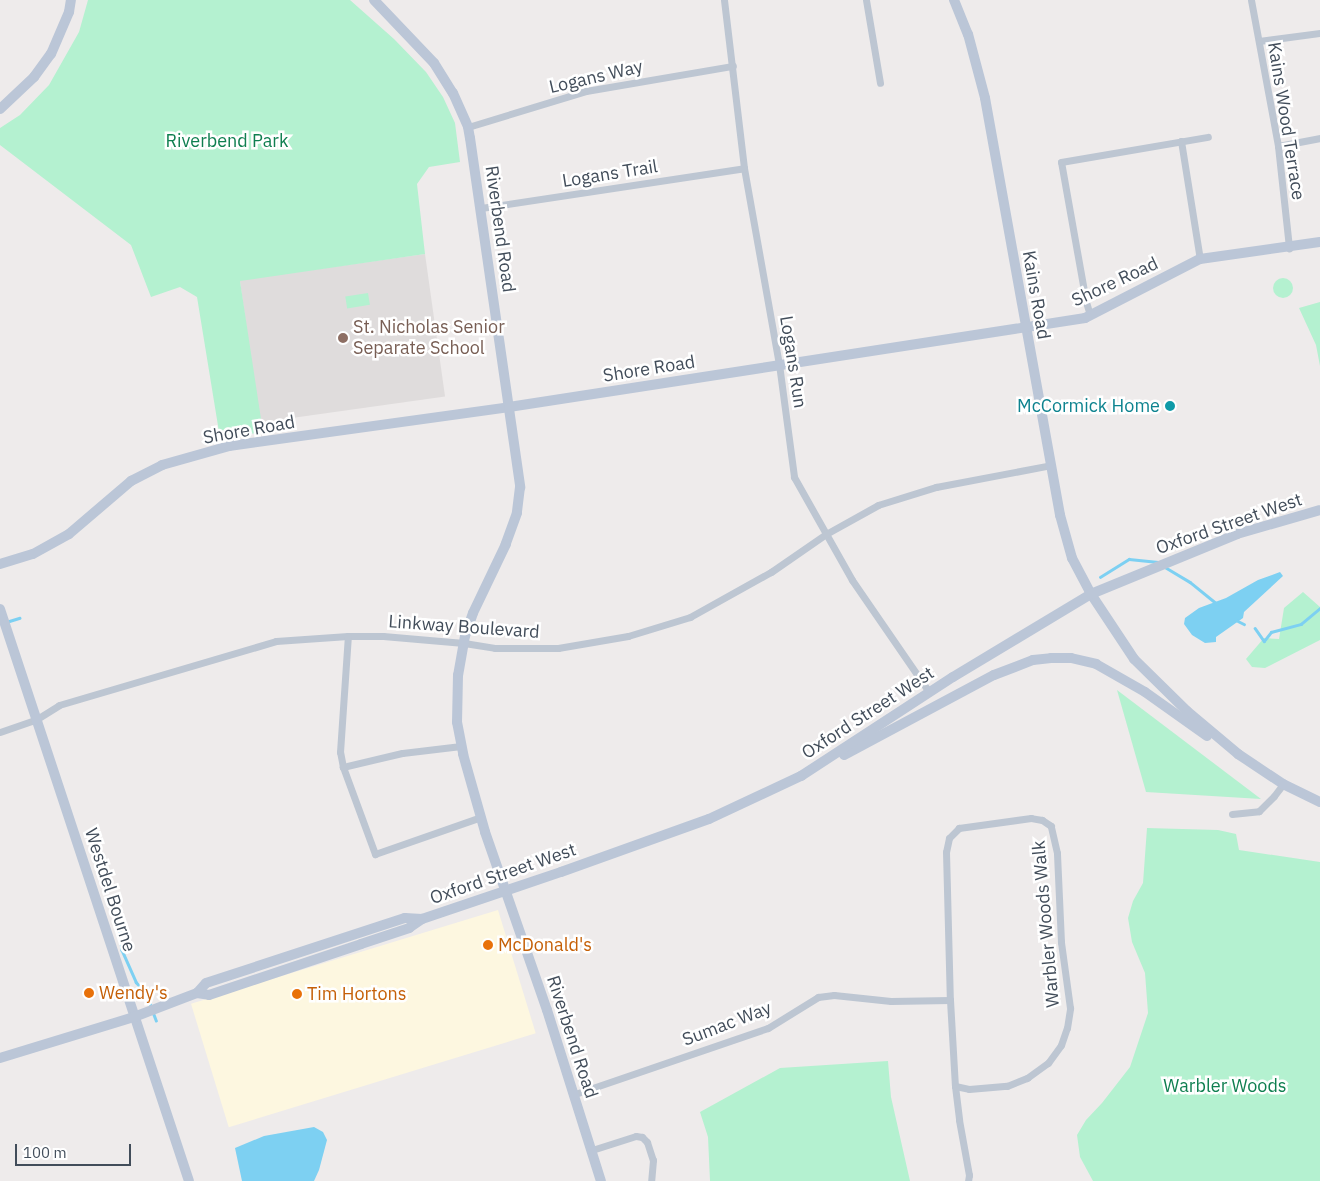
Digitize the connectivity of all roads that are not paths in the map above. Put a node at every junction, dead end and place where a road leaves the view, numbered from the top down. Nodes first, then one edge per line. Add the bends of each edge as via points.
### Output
1 (72, 0) edge
2 (374, 0) edge
3 (724, 0) edge
4 (866, 0) edge
5 (954, 0) edge
6 (1251, 0) edge
7 (1320, 33) edge
8 (1259, 41) junction
9 (732, 66) junction
10 (880, 83) dead end
11 (0, 109) edge
12 (468, 127) junction
13 (1208, 137) dead end
14 (1320, 138) edge
15 (1181, 141) junction
16 (1278, 146) junction
17 (744, 168) junction
18 (481, 208) junction
19 (1320, 242) edge
20 (1289, 248) junction
21 (1200, 259) junction
22 (1090, 316) junction
23 (1026, 328) junction
24 (779, 364) junction
25 (509, 407) junction
26 (1051, 465) junction
27 (1320, 510) edge
28 (826, 534) junction
29 (0, 564) edge
30 (1091, 594) junction
31 (0, 609) edge
32 (348, 636) junction
33 (464, 643) junction
34 (929, 692) junction
35 (37, 719) junction
36 (0, 732) edge
37 (461, 746) junction
38 (1238, 754) junction
39 (343, 767) junction
40 (800, 776) junction
41 (1283, 784) junction
42 (1320, 802) edge
43 (1232, 814) dead end
44 (481, 818) junction
45 (506, 891) junction
46 (950, 1000) junction
47 (134, 1017) junction
48 (0, 1058) edge
49 (955, 1086) junction
50 (575, 1094) junction
51 (592, 1150) junction
52 (189, 1181) edge
53 (601, 1181) edge
54 (651, 1181) edge
55 (969, 1181) edge

1 - 11 street via 51,54 34,77
2 - 12 street, Riverbend Road via 434,63 453,93
3 - 9 street, Logans Run
4 - 10 street
5 - 23 street, Kains Road via 968,34 985,98
6 - 8 street, Kains Wood Terrace
7 - 8 street
8 - 16 street, Kains Wood Terrace
9 - 12 street, Logans Way via 586,91
9 - 17 street, Logans Run
12 - 18 street, Riverbend Road
13 - 15 street
14 - 16 street
15 - 21 street
15 - 22 street via 1061,162
16 - 20 street, Kains Wood Terrace
17 - 18 street, Logans Trail
17 - 24 street, Logans Run
18 - 25 street, Riverbend Road
19 - 20 street, Shore Road
20 - 21 street, Shore Road
21 - 22 street, Shore Road
22 - 23 street, Shore Road
23 - 24 street, Shore Road
23 - 26 street, Kains Road
24 - 25 street, Shore Road
24 - 28 street, Logans Run via 794,477
25 - 29 street, Shore Road via 229,446 162,465 131,481 69,534 32,554
25 - 33 street, Riverbend Road via 520,487 517,513 473,613
26 - 28 street, Linkway Boulevard via 936,486 878,505
26 - 30 street, Kains Road via 1072,558
27 - 30 street, Oxford Street West via 1237,534
28 - 33 street, Linkway Boulevard via 771,572 690,617 637,633 558,648 494,648
28 - 34 street, Logans Run via 852,580
30 - 34 street, Oxford Street West
30 - 38 street, Kains Road via 1134,659 1186,711
31 - 35 street, Westdel Bourne
32 - 33 street, Linkway Boulevard
32 - 35 street, Linkway Boulevard via 261,645 59,706
32 - 39 street via 340,752
33 - 37 street, Riverbend Road via 457,696
34 - 40 street, Oxford Street West
35 - 36 street, Linkway Boulevard
35 - 47 street, Westdel Bourne
37 - 39 street via 394,754
37 - 44 street, Riverbend Road
38 - 40 street via 1145,692 1096,664 1071,658 1051,658 1033,660 994,675
38 - 41 street
39 - 44 street via 375,854
40 - 45 street, Oxford Street West via 708,819
41 - 42 street
41 - 43 street via 1259,811
44 - 45 street, Riverbend Road
45 - 47 street, Oxford Street West via 422,919 405,918 206,983 197,993
45 - 50 street, Riverbend Road
46 - 49 street, Warbler Woods Walk
46 - 49 street, Warbler Woods Walk via 946,852 949,838 959,828 1031,818 1042,820 1051,826 1057,846 1062,942 1070,1008 1067,1028 1061,1045 1048,1063 1027,1078 1007,1086 969,1089
46 - 50 street, Sumac Way via 818,997 768,1028
47 - 48 street, Oxford Street West
47 - 52 street, Westdel Bourne
49 - 55 street, Warbler Woods Walk
50 - 51 street, Riverbend Road
51 - 53 street, Riverbend Road
51 - 54 street via 642,1137 653,1160

